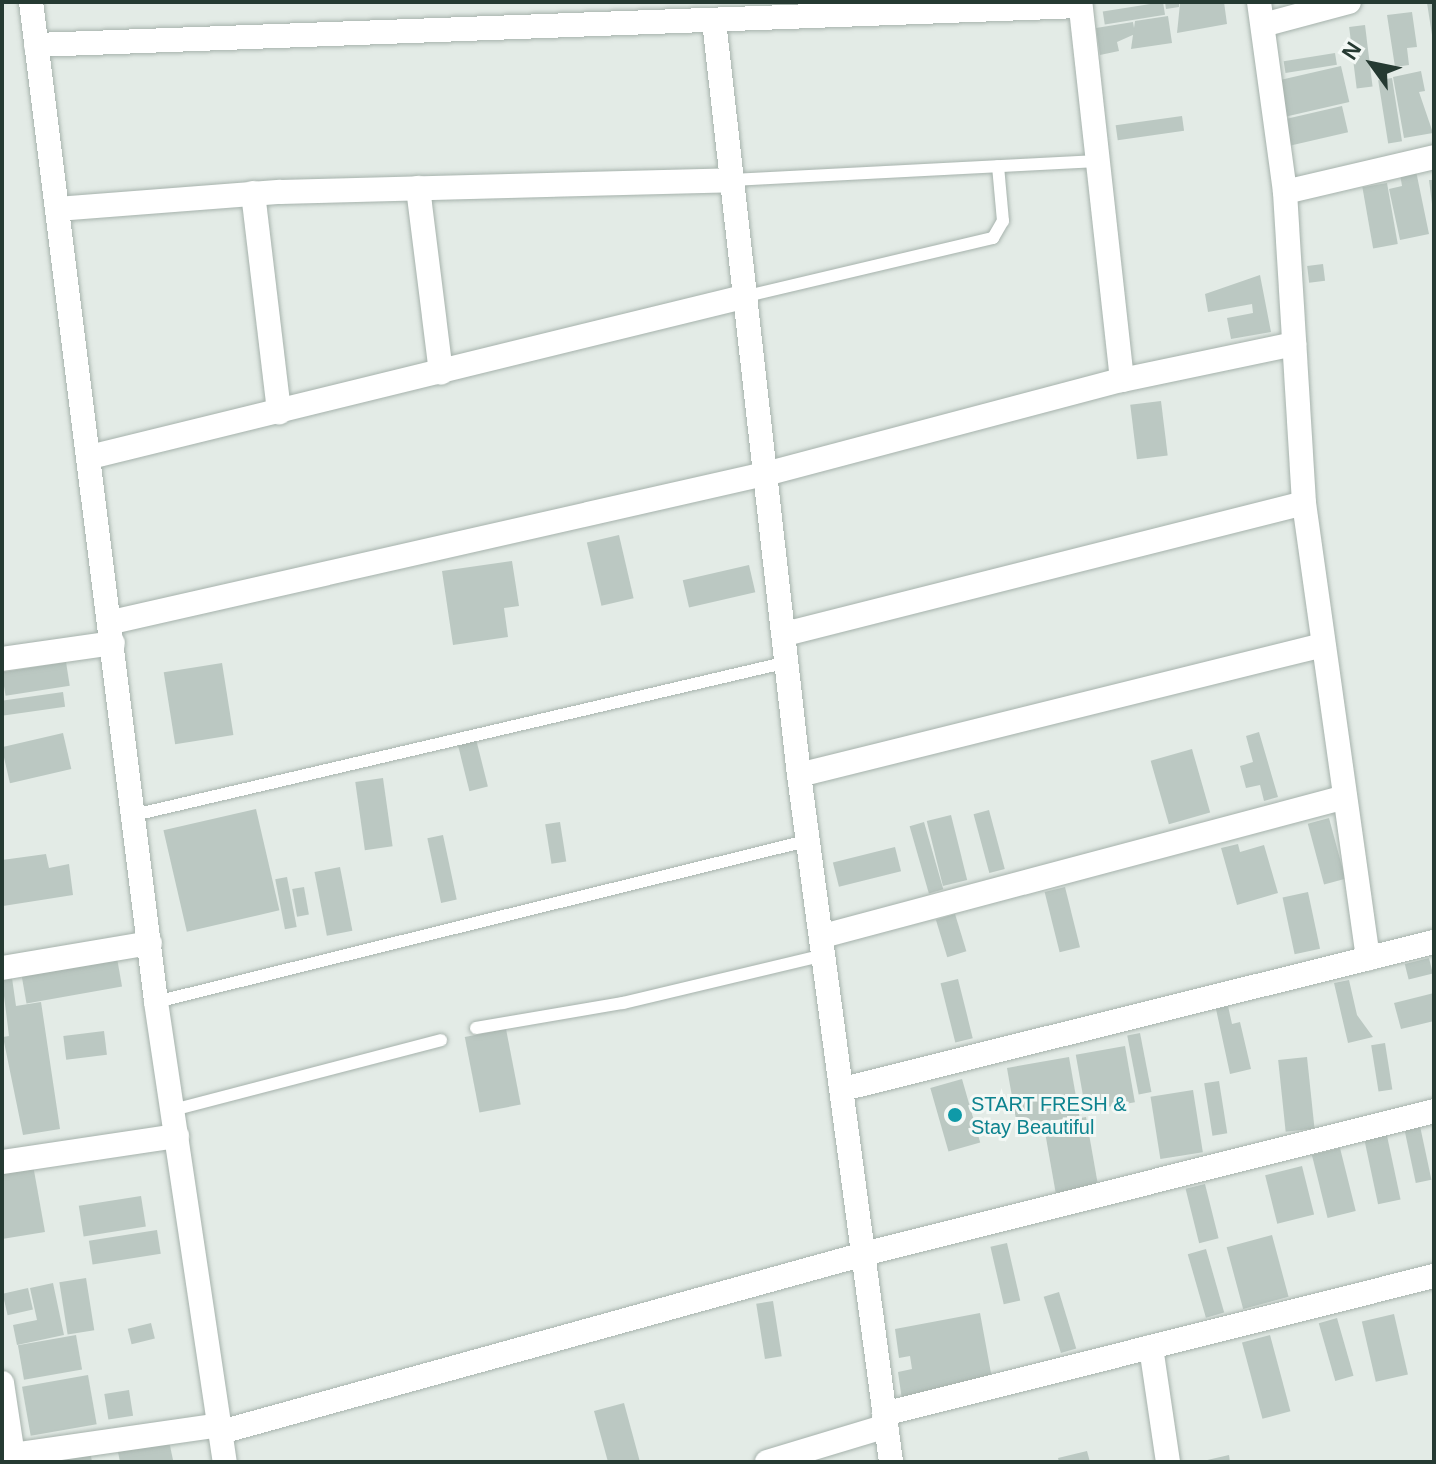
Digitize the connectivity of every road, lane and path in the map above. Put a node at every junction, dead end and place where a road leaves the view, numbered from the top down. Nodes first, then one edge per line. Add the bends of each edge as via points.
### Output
1 (31, 2) edge
2 (1349, 2) edge
3 (1080, 4) edge
4 (1261, 14) edge
5 (714, 21) junction
6 (36, 45) junction
7 (1434, 157) edge
8 (1097, 161) junction
9 (998, 166) junction
10 (733, 180) junction
11 (418, 188) junction
12 (1285, 192) junction
13 (253, 193) junction
14 (57, 209) junction
15 (747, 296) junction
16 (1294, 344) junction
17 (441, 373) junction
18 (1122, 380) junction
19 (279, 412) junction
20 (90, 457) junction
21 (769, 473) junction
22 (1304, 503) junction
23 (113, 633) junction
24 (785, 634) junction
25 (1323, 645) junction
26 (2, 659) edge
27 (788, 662) junction
28 (799, 775) junction
29 (1345, 797) junction
30 (134, 815) junction
31 (811, 840) junction
32 (1434, 942) edge
33 (150, 943) junction
34 (824, 945) junction
35 (1368, 959) junction
36 (2, 968) edge
37 (156, 1002) junction
38 (476, 1028) dead end
39 (441, 1040) dead end
40 (843, 1089) junction
41 (173, 1110) junction
42 (1434, 1111) edge
43 (177, 1136) junction
44 (2, 1162) edge
45 (864, 1254) junction
46 (1434, 1276) edge
47 (1151, 1347) junction
48 (2, 1383) edge
49 (885, 1420) junction
50 (221, 1428) junction
51 (14, 1459) edge
52 (225, 1462) edge
53 (767, 1462) edge
54 (891, 1462) edge
55 (1168, 1462) edge

1 - 6 street
2 - 4 street
3 - 5 street
3 - 8 street
4 - 12 street
5 - 6 street
5 - 10 street
6 - 14 street
7 - 12 street
8 - 9 lane
8 - 18 street
9 - 10 lane
9 - 15 lane via 1003,221 993,238
10 - 11 street
10 - 15 street
11 - 13 street
11 - 17 street
12 - 16 street
13 - 14 street
13 - 19 street
14 - 20 street
15 - 17 street
15 - 21 street
16 - 18 street
16 - 22 street
17 - 19 street
18 - 21 street
19 - 20 street
20 - 23 street
21 - 23 street
21 - 24 street
22 - 24 street
22 - 25 street
23 - 26 street
23 - 30 street
24 - 27 street
25 - 28 street
25 - 29 street
27 - 28 street
27 - 30 lane
28 - 31 street
29 - 34 street
29 - 35 street
30 - 33 street
31 - 34 street
31 - 37 lane
32 - 35 street
33 - 36 street
33 - 37 street
34 - 38 lane via 623,1003
34 - 40 street
35 - 40 street
37 - 41 street
39 - 41 lane
40 - 45 street
41 - 43 street
42 - 45 street
43 - 44 street
43 - 50 street
45 - 49 street
45 - 50 street
46 - 47 street
47 - 49 street
47 - 55 street
48 - 51 street
49 - 53 street
49 - 54 street
50 - 51 street
50 - 52 street

